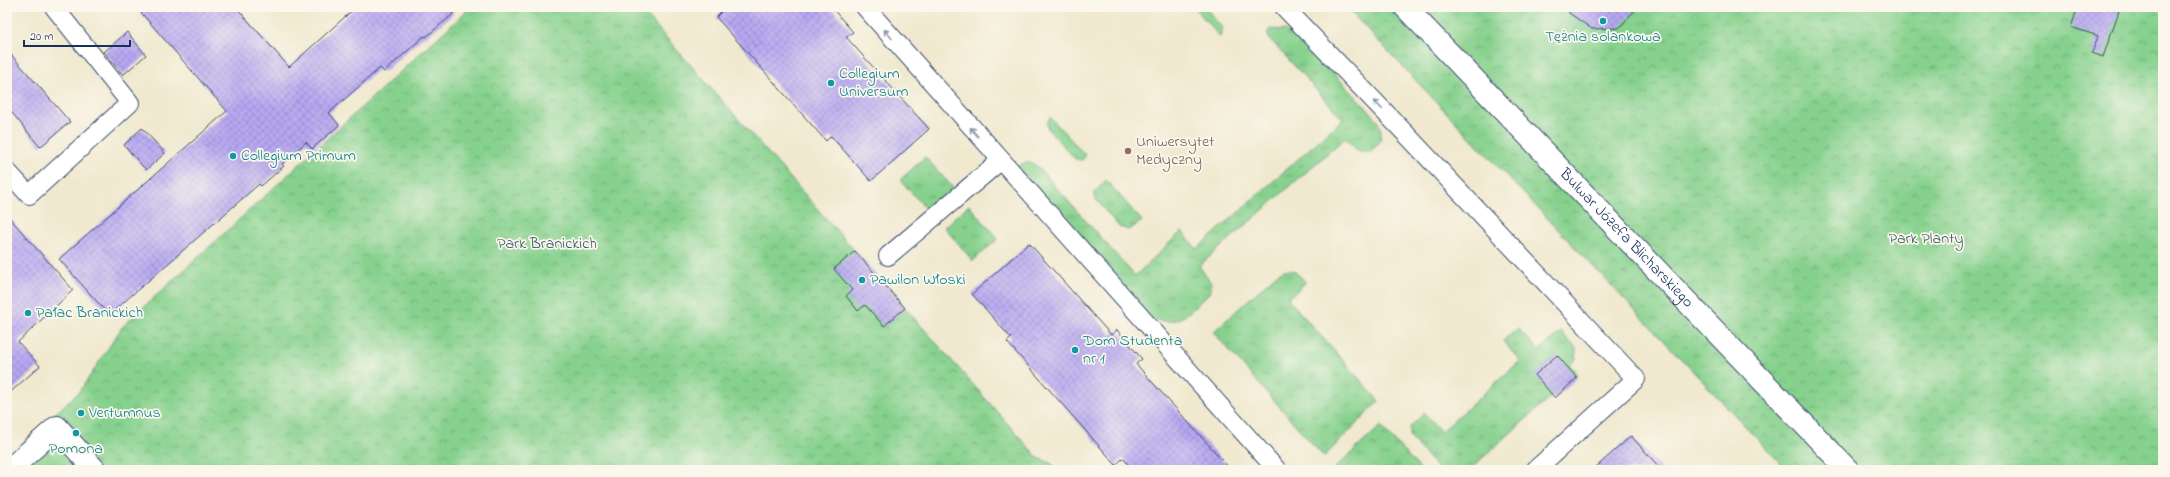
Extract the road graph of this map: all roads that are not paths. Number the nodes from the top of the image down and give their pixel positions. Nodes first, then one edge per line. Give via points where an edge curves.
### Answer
1 (54, 7) edge
2 (865, 7) edge
3 (1284, 7) edge
4 (1405, 7) edge
5 (1000, 161) junction
6 (7, 171) edge
7 (888, 256) dead end
8 (9, 470) edge
9 (95, 470) edge
10 (1277, 470) edge
11 (1535, 470) edge
12 (1848, 470) edge

1 - 6 lane via 130,103 29,195
5 -> 2 lane
11 -> 3 lane via 1636,379
4 - 12 street, Bulwar Józefa Blicharskiego
5 - 7 lane
5 - 10 lane
8 - 9 street via 57,427

